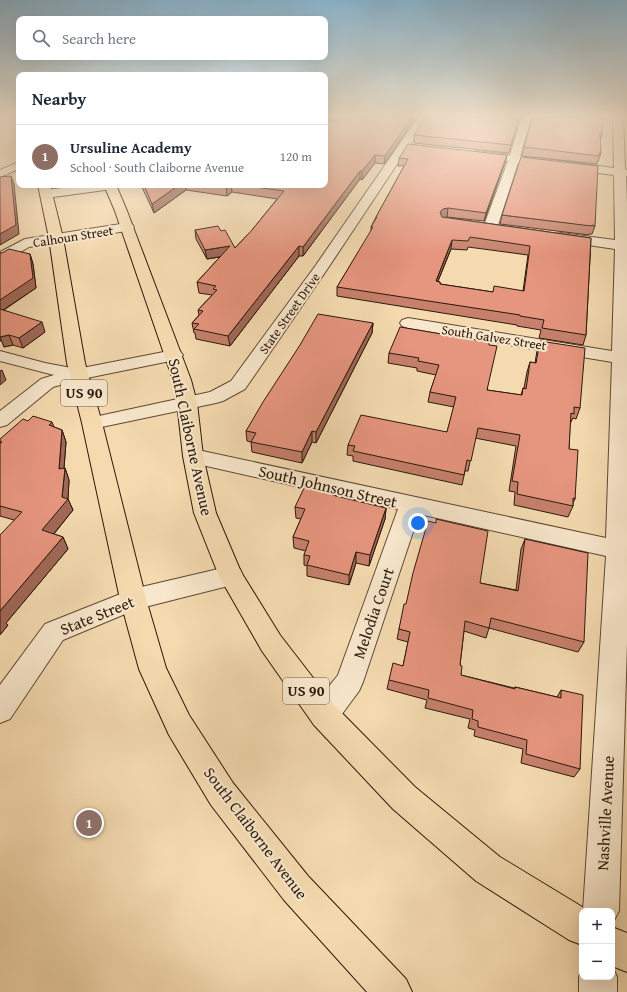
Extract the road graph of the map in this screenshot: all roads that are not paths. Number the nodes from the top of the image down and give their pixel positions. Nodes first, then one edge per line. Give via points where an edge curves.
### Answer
1 (393, 162) edge
2 (513, 162) edge
3 (542, 162) edge
4 (16, 166) edge
5 (623, 172) edge
6 (0, 174) edge
7 (62, 188) edge
8 (112, 188) edge
9 (45, 189) edge
10 (475, 226) edge
11 (127, 228) junction
12 (490, 228) junction
13 (505, 230) edge
14 (552, 236) edge
15 (56, 238) junction
16 (624, 245) edge
17 (0, 258) edge
18 (408, 323) dead end
19 (174, 355) junction
20 (0, 356) edge
21 (624, 359) edge
22 (79, 374) junction
23 (187, 403) junction
24 (0, 421) edge
25 (92, 423) junction
26 (193, 456) junction
27 (411, 504) junction
28 (623, 551) edge
29 (231, 576) junction
30 (132, 599) junction
31 (0, 709) edge
32 (324, 715) junction
33 (601, 908) edge
34 (579, 925) edge
35 (615, 947) edge
36 (627, 954) edge
37 (598, 980) edge
38 (394, 992) edge
39 (598, 992) edge

1 - 23 street, State Street Drive via 238,385 216,396
2 - 12 street
3 - 5 street
4 - 6 street
5 - 16 street, Nashville Avenue
7 - 9 street
8 - 11 main road, South Claiborne Avenue / US 90
9 - 15 main road, South Claiborne Avenue / US 90
10 - 12 street
11 - 15 street, Calhoun Street
11 - 19 main road, South Claiborne Avenue / US 90
12 - 13 street
14 - 16 street
15 - 17 street, Calhoun Street via 24,243
15 - 22 main road, South Claiborne Avenue / US 90
16 - 21 street, Nashville Avenue
18 - 21 street, South Galvez Street
19 - 22 street
19 - 23 main road, South Claiborne Avenue / US 90
20 - 22 street via 43,368
21 - 28 street, Nashville Avenue
22 - 24 street via 47,383
22 - 25 main road, South Claiborne Avenue / US 90
23 - 25 street, State Street Drive
23 - 26 main road, South Claiborne Avenue / US 90
25 - 30 main road, South Claiborne Avenue / US 90
26 - 27 street, South Johnson Street
26 - 29 main road, South Claiborne Avenue / US 90 via 205,513
27 - 28 street, South Johnson Street
27 - 32 street, Melodia Court via 349,682
28 - 33 street, Nashville Avenue
29 - 30 street, State Street
29 - 32 main road, South Claiborne Avenue / US 90 via 271,643
30 - 31 street, State Street via 54,632
30 - 38 main road, South Claiborne Avenue / US 90 via 153,669 179,725 222,794 296,888
32 - 34 main road, South Claiborne Avenue / US 90 via 404,798 488,870
35 - 36 main road
37 - 39 street

